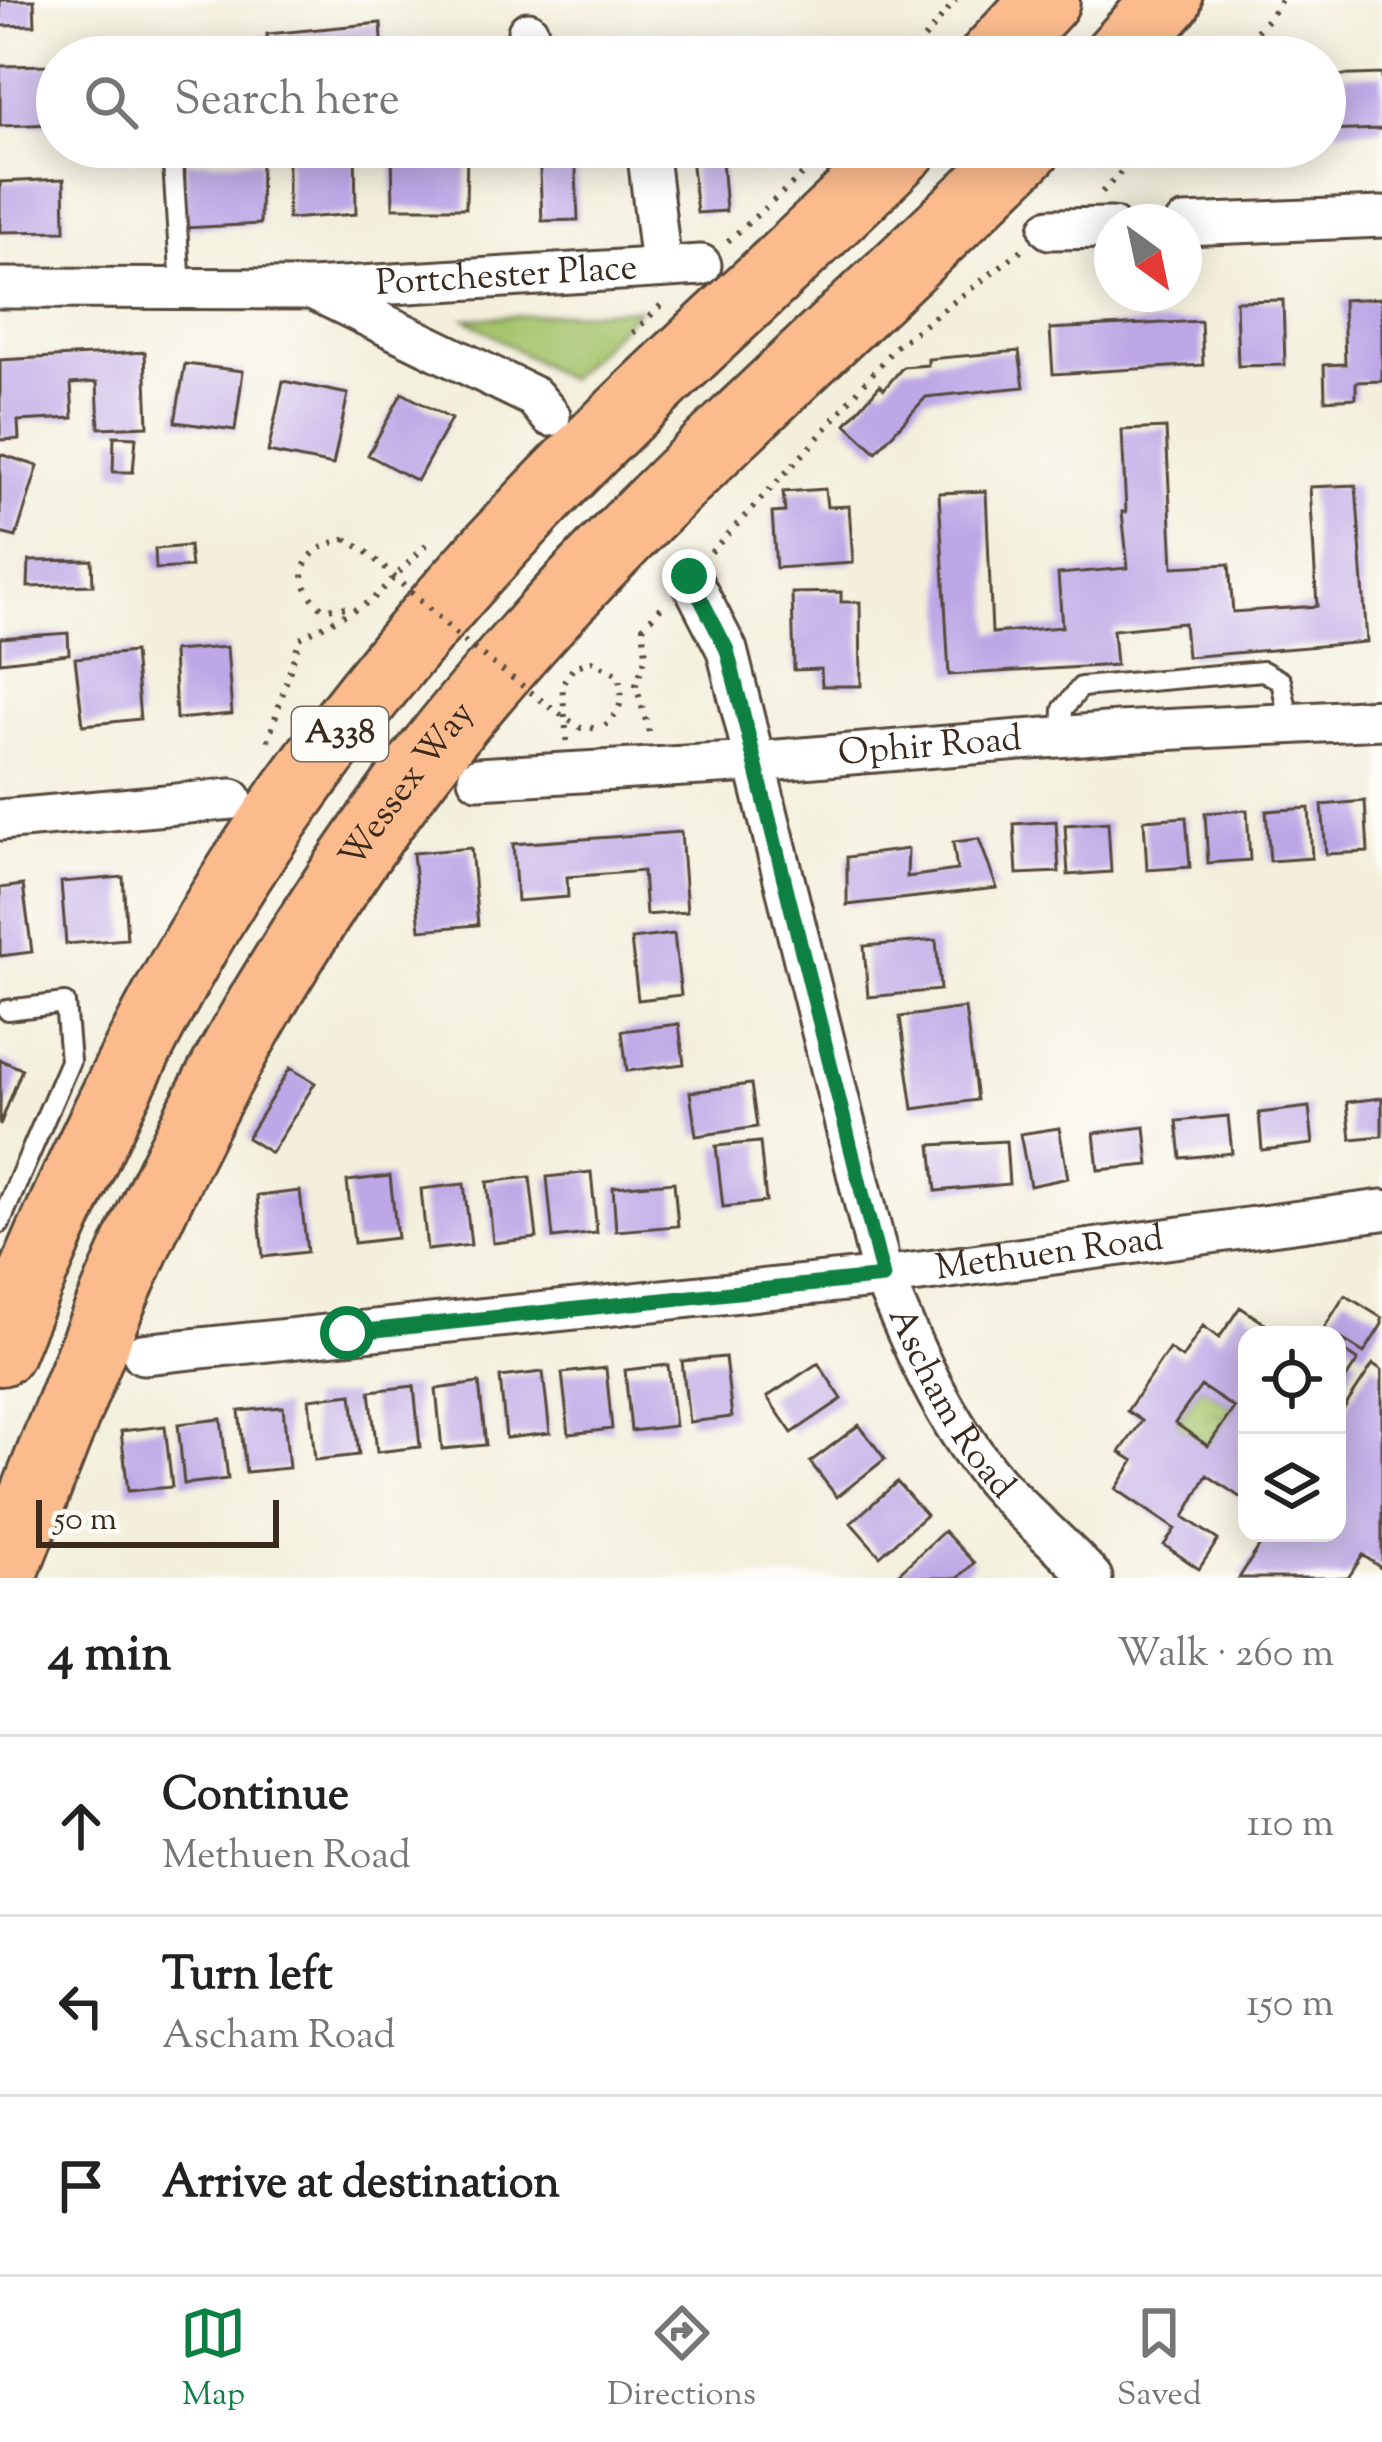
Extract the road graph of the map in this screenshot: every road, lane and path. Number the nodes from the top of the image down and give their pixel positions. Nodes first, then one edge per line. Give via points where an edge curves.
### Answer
1 (956, 0) edge
2 (1046, 0) edge
3 (1168, 0) edge
4 (1281, 0) edge
5 (926, 36) edge
6 (1013, 36) edge
7 (1135, 36) edge
8 (1252, 36) edge
9 (173, 168) edge
10 (649, 168) edge
11 (883, 168) edge
12 (1006, 168) edge
13 (1125, 168) edge
14 (1382, 217) edge
15 (1202, 224) edge
16 (1094, 228) edge
17 (1051, 229) junction
18 (701, 265) dead end
19 (661, 266) junction
20 (0, 288) edge
21 (181, 288) junction
22 (311, 289) junction
23 (550, 416) dead end
24 (689, 576) junction
25 (1382, 719) edge
26 (1290, 724) junction
27 (1062, 736) junction
28 (754, 762) junction
29 (646, 768) junction
30 (570, 773) junction
31 (478, 778) dead end
32 (232, 800) joint
33 (0, 820) edge
34 (8, 1010) dead end
35 (1382, 1210) edge
36 (0, 1222) edge
37 (883, 1277) junction
38 (0, 1352) edge
39 (142, 1354) dead end
40 (2, 1578) edge
41 (1092, 1578) edge

1 - 5 path
2 - 6 highway
3 - 7 highway
4 - 8 path
9 - 21 lane
10 - 19 street
11 - 38 highway, A338 via 534,505 314,769 238,876 99,1122
12 - 40 highway, Wessex Way / A338 via 553,611 352,860 280,970 156,1202
13 - 17 path
14 - 15 street
16 - 17 street
17 - 24 path via 895,347
18 - 19 street, Portchester Place
19 - 22 street, Portchester Place
20 - 21 street, Portchester Place
21 - 22 street, Portchester Place
22 - 23 street, Portchester Place via 534,397
24 - 28 street, Ascham Road via 727,650
24 - 29 path via 643,628 646,656 636,685 649,734
25 - 26 street, Ophir Road
26 - 27 street, Ophir Road
26 - 27 lane via 1281,681 1263,671 1081,686 1063,709
27 - 28 street, Ophir Road
28 - 29 street, Ophir Road
28 - 37 street, Ascham Road
29 - 30 street, Ophir Road
30 - 31 street, Ophir Road
30 - 32 path, bridge via 562,684 574,667 592,661 618,675 624,694 617,715 602,728 581,728 558,713 465,642 346,539 321,544 303,576 307,595 323,609 355,607 300,638 269,739
32 - 33 street
34 - 36 lane via 65,1003 70,1061
35 - 37 street, Methuen Road
37 - 39 street, Methuen Road
37 - 41 street, Ascham Road via 919,1364 991,1476

